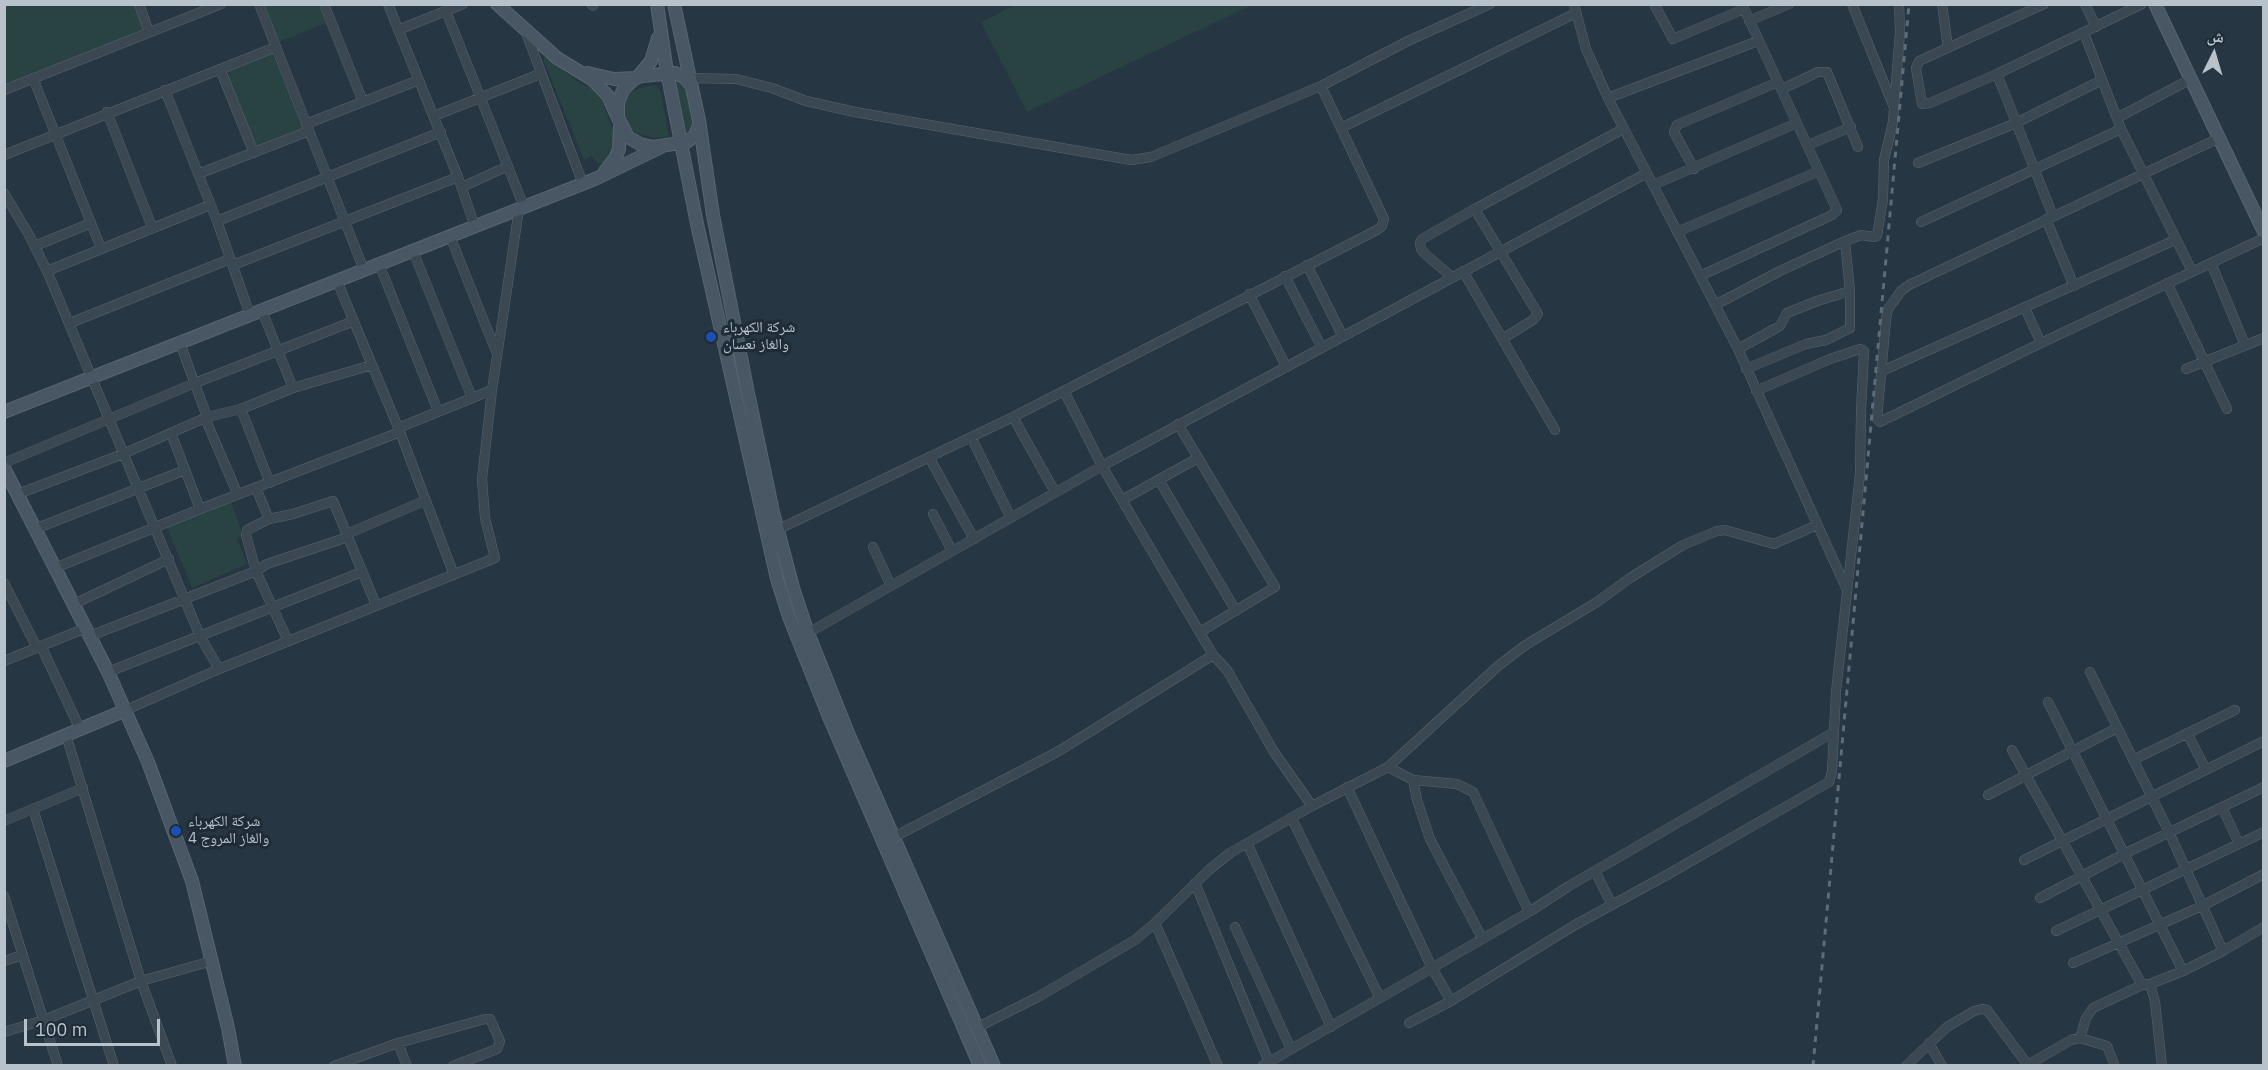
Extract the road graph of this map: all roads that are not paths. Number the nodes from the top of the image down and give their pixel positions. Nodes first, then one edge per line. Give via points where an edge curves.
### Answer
1 (139, 4) edge
2 (221, 4) edge
3 (259, 4) edge
4 (324, 4) edge
5 (388, 4) edge
6 (463, 4) edge
7 (497, 4) edge
8 (657, 4) edge
9 (674, 4) edge
10 (1490, 4) edge
11 (1654, 4) edge
12 (1788, 4) edge
13 (1852, 4) edge
14 (1899, 4) edge
15 (1942, 4) edge
16 (2044, 4) edge
17 (2085, 4) edge
18 (2142, 4) edge
19 (2155, 4) edge
20 (1743, 7) edge
21 (200, 8) edge
22 (1575, 9) edge
23 (446, 11) junction
24 (1749, 21) junction
25 (2096, 27) junction
26 (660, 28) junction
27 (398, 30) junction
28 (525, 30) junction
29 (149, 32) junction
30 (2084, 33) junction
31 (1758, 41) junction
32 (276, 47) junction
33 (1948, 48) junction
34 (220, 69) junction
35 (580, 72) junction
36 (667, 72) junction
37 (540, 74) junction
38 (1997, 74) junction
39 (33, 78) junction
40 (637, 78) junction
41 (2191, 79) junction
42 (418, 80) junction
43 (2102, 80) junction
44 (692, 83) junction
45 (1321, 86) junction
46 (1780, 86) junction
47 (4, 90) edge
48 (165, 90) junction
49 (480, 97) junction
50 (1608, 98) junction
51 (363, 102) junction
52 (1894, 108) junction
53 (107, 112) junction
54 (434, 116) junction
55 (2117, 118) junction
56 (699, 120) junction
57 (619, 121) junction
58 (1797, 123) junction
59 (2016, 123) junction
60 (1851, 127) junction
61 (308, 128) junction
62 (1341, 128) junction
63 (1623, 129) junction
64 (2121, 129) junction
65 (441, 132) junction
66 (55, 133) junction
67 (2219, 138) junction
68 (682, 144) junction
69 (1808, 146) junction
70 (661, 147) junction
71 (1858, 147) dead end
72 (254, 153) junction
73 (4, 155) edge
74 (1918, 163) dead end
75 (508, 166) junction
76 (2033, 168) junction
77 (1694, 169) junction
78 (1819, 171) junction
79 (1647, 173) junction
80 (198, 174) junction
81 (2144, 175) junction
82 (327, 177) junction
83 (458, 177) junction
84 (589, 182) junction
85 (1653, 185) junction
86 (462, 187) junction
87 (4, 193) edge
88 (210, 205) junction
89 (522, 208) junction
90 (1473, 210) junction
91 (2049, 218) junction
92 (217, 221) junction
93 (345, 221) junction
94 (1922, 222) dead end
95 (91, 223) junction
96 (152, 227) junction
97 (474, 227) junction
98 (1677, 232) junction
99 (2264, 232) edge
100 (450, 236) junction
101 (2264, 238) edge
102 (2175, 240) junction
103 (1845, 241) junction
104 (35, 246) junction
105 (101, 248) junction
106 (413, 251) junction
107 (1501, 251) junction
108 (232, 262) junction
109 (2211, 263) junction
110 (378, 264) junction
111 (1308, 265) junction
112 (364, 270) junction
113 (47, 271) junction
114 (1462, 271) junction
115 (2192, 271) junction
116 (1285, 276) junction
117 (1700, 276) junction
118 (1452, 277) junction
119 (337, 281) junction
120 (2167, 283) junction
121 (2074, 285) junction
122 (1850, 291) junction
123 (1249, 294) junction
124 (1715, 305) junction
125 (2025, 308) junction
126 (256, 313) junction
127 (354, 321) junction
128 (70, 323) junction
129 (1341, 335) junction
130 (2264, 338) edge
131 (1502, 339) junction
132 (2041, 342) junction
133 (180, 343) junction
134 (2245, 345) junction
135 (1321, 346) junction
136 (1738, 349) junction
137 (278, 350) junction
138 (497, 354) junction
139 (2205, 362) junction
140 (372, 365) junction
141 (1286, 366) junction
142 (1746, 369) junction
143 (2186, 369) dead end
144 (1882, 371) junction
145 (92, 378) junction
146 (195, 383) junction
147 (293, 388) junction
148 (492, 390) junction
149 (1064, 391) junction
150 (1756, 391) junction
151 (472, 398) junction
152 (241, 409) junction
153 (2227, 409) dead end
154 (438, 411) junction
155 (4, 412) edge
156 (1013, 417) junction
157 (206, 418) junction
158 (109, 420) junction
159 (1178, 424) junction
160 (399, 430) junction
161 (1555, 430) dead end
162 (171, 433) junction
163 (971, 437) junction
164 (123, 454) junction
165 (929, 457) junction
166 (1198, 458) junction
167 (4, 463) edge
168 (1102, 466) junction
169 (4, 468) edge
170 (185, 470) junction
171 (1159, 480) junction
172 (270, 483) junction
173 (136, 488) junction
174 (256, 488) junction
175 (1055, 492) junction
176 (18, 494) junction
177 (238, 495) junction
178 (1122, 500) junction
179 (424, 501) junction
180 (200, 509) junction
181 (933, 514) dead end
182 (1011, 518) junction
183 (269, 519) junction
184 (1817, 525) junction
185 (155, 528) junction
186 (35, 529) junction
187 (777, 530) junction
188 (347, 535) junction
189 (974, 539) junction
190 (873, 547) dead end
191 (952, 551) junction
192 (169, 559) junction
193 (55, 568) junction
194 (256, 571) junction
195 (362, 572) junction
196 (454, 575) junction
197 (4, 583) edge
198 (891, 586) junction
199 (1847, 590) junction
200 (185, 598) junction
201 (74, 604) junction
202 (376, 605) junction
203 (272, 608) junction
204 (1236, 610) junction
205 (88, 632) junction
206 (1200, 632) junction
207 (808, 633) junction
208 (200, 636) junction
209 (288, 641) junction
210 (39, 647) junction
211 (1213, 655) junction
212 (4, 661) edge
213 (219, 669) junction
214 (108, 672) junction
215 (2090, 672) dead end
216 (2048, 702) dead end
217 (126, 710) junction
218 (2235, 710) dead end
219 (2117, 728) junction
220 (80, 729) junction
221 (1834, 732) junction
222 (2187, 733) junction
223 (66, 735) junction
224 (2264, 741) edge
225 (2012, 750) dead end
226 (2072, 750) junction
227 (4, 760) edge
228 (2133, 760) junction
229 (1388, 767) junction
230 (2206, 770) junction
231 (2026, 776) junction
232 (1413, 780) junction
233 (2264, 787) edge
234 (83, 788) junction
235 (1347, 788) junction
236 (1988, 795) dead end
237 (2151, 796) junction
238 (1312, 806) junction
239 (2222, 807) junction
240 (33, 808) junction
241 (1292, 819) junction
242 (2106, 819) junction
243 (4, 821) edge
244 (2169, 832) junction
245 (2264, 832) edge
246 (894, 837) junction
247 (2062, 840) junction
248 (1247, 843) junction
249 (2238, 844) junction
250 (2124, 854) junction
251 (2025, 860) dead end
252 (2186, 868) junction
253 (1595, 871) junction
254 (2264, 874) edge
255 (2081, 876) junction
256 (1195, 883) junction
257 (2141, 889) junction
258 (4, 896) edge
259 (2040, 898) dead end
260 (1612, 905) junction
261 (2202, 906) junction
262 (2099, 909) junction
263 (1529, 912) junction
264 (1155, 923) junction
265 (2159, 925) junction
266 (1236, 927) dead end
267 (2264, 927) edge
268 (2056, 931) dead end
269 (1482, 938) junction
270 (2118, 943) junction
271 (2223, 951) junction
272 (23, 955) junction
273 (4, 961) edge
274 (212, 961) junction
275 (2073, 963) dead end
276 (1432, 968) junction
277 (2183, 971) junction
278 (141, 981) junction
279 (2146, 984) junction
280 (1380, 998) junction
281 (92, 999) junction
282 (1452, 1001) junction
283 (44, 1020) junction
284 (1409, 1023) dead end
285 (1332, 1026) junction
286 (978, 1027) junction
287 (228, 1028) junction
288 (4, 1032) edge
289 (2080, 1038) junction
290 (398, 1043) junction
291 (1929, 1043) junction
292 (1291, 1049) junction
293 (1266, 1064) edge
294 (58, 1065) edge
295 (114, 1065) edge
296 (172, 1065) edge
297 (235, 1065) edge
298 (241, 1065) edge
299 (334, 1065) edge
300 (406, 1065) edge
301 (453, 1065) edge
302 (980, 1065) edge
303 (994, 1065) edge
304 (1218, 1065) edge
305 (1906, 1065) edge
306 (1942, 1065) edge
307 (2026, 1065) edge
308 (2115, 1065) edge
309 (2162, 1065) edge

1 - 29 street
2 - 21 street
3 - 32 street
4 - 51 street
5 - 27 street
6 - 23 street
7 - 28 main road
8 - 26 main road
9 - 44 main road
10 - 45 street
11 - 20 street via 1673,39
12 - 24 street
13 - 52 street
14 - 52 street
15 - 33 street
16 - 33 street
17 - 25 street
18 - 25 street
19 - 41 main road
20 - 24 street
21 - 29 street
22 - 50 street via 1586,49
22 - 62 street
23 - 27 street
23 - 49 street
24 - 31 street
25 - 30 street
26 - 36 main road
26 - 40 main road via 655,54
27 - 42 street
28 - 35 main road
28 - 37 street
29 - 39 street
30 - 38 street
30 - 43 street
31 - 46 street
31 - 50 street
32 - 34 street
32 - 61 street
33 - 38 street via 1917,64 1922,104
34 - 48 street
34 - 72 street
35 - 40 main road via 614,79
35 - 57 main road via 608,96
36 - 40 main road
36 - 44 main road via 684,76
36 - 68 main road
37 - 49 street
37 - 84 street
38 - 59 street
39 - 47 street
39 - 66 street
40 - 57 main road via 620,96
41 - 55 street
41 - 67 main road
42 - 51 street
42 - 54 street
43 - 55 street
43 - 59 street
44 - 45 street via 736,79 855,112 1131,160 1161,152
44 - 56 main road
45 - 62 street
46 - 58 street
46 - 60 street via 1824,71
46 - 77 street via 1677,125 1674,132
48 - 53 street
48 - 80 street
49 - 54 street
49 - 75 street
50 - 63 street
51 - 61 street
52 - 103 street via 1884,160 1877,236 1861,235
53 - 66 street
53 - 96 street
54 - 65 street
55 - 64 street
56 - 68 main road via 695,135
56 - 187 main road via 713,215
57 - 70 main road via 628,136 640,144
57 - 84 main road via 616,157 610,167
58 - 69 street
58 - 77 street
59 - 74 street
59 - 76 street
60 - 69 street
60 - 71 street
61 - 72 street
61 - 82 street
62 - 111 street via 1384,219 1377,230
63 - 79 street
63 - 90 street
64 - 76 street
64 - 81 street
65 - 82 street
65 - 83 street
66 - 73 street
66 - 95 street
67 - 81 street
67 - 99 main road
68 - 70 main road
68 - 302 main road via 759,505 789,617
69 - 78 street
70 - 84 main road
72 - 80 street
75 - 86 street
75 - 89 street
76 - 91 street
76 - 94 street
77 - 85 street
78 - 98 street
78 - 117 street via 1837,208 1834,214
79 - 85 street
79 - 107 street
80 - 88 street
81 - 91 street
81 - 102 street
82 - 92 street
82 - 93 street
83 - 86 street
83 - 93 street
84 - 89 main road
85 - 98 street
86 - 97 street
87 - 104 street
88 - 92 street
88 - 96 street
89 - 97 main road
89 - 138 street
90 - 107 street
90 - 118 street via 1420,243 1425,254
91 - 121 street
91 - 144 street via 1900,291 1888,309
92 - 108 street
93 - 108 street
93 - 112 street
95 - 104 street
95 - 105 street
96 - 105 street
97 - 100 main road
98 - 117 street
100 - 106 main road
100 - 138 street
101 - 109 street
102 - 115 street
102 - 121 street
103 - 122 street
103 - 124 street
104 - 113 street
105 - 113 street
106 - 110 main road
106 - 151 street
107 - 114 street
107 - 131 street via 1538,314
108 - 126 street
108 - 128 street
109 - 115 street
109 - 134 street
110 - 112 main road
110 - 154 street
111 - 116 street
111 - 129 street
112 - 119 main road
113 - 128 street
114 - 118 street
114 - 131 street
115 - 120 street
116 - 123 street
116 - 135 street
117 - 124 street
118 - 129 street
119 - 126 main road
119 - 127 street
120 - 132 street
120 - 139 street
121 - 125 street
122 - 136 street via 1787,313 1780,326
122 - 142 street via 1851,324 1846,332
123 - 141 street
123 - 149 street
124 - 136 street
125 - 132 street
125 - 144 street
126 - 133 main road
126 - 137 street
127 - 137 street
127 - 140 street
128 - 145 street
129 - 135 street
130 - 134 street
131 - 161 street
132 - 144 street via 1880,422 1877,419
133 - 145 main road
133 - 146 street
134 - 139 street
135 - 141 street
136 - 142 street
137 - 146 street
137 - 147 street
138 - 148 street
139 - 143 street
139 - 153 street
140 - 147 street
140 - 160 street
141 - 159 street
142 - 150 street
145 - 155 main road
145 - 158 street
146 - 157 street
146 - 158 street
147 - 152 street
148 - 151 street
148 - 196 street via 482,479 485,518 495,558
149 - 156 street
149 - 168 street
150 - 184 street
150 - 199 street via 1830,358 1864,351 1860,474
151 - 154 street
152 - 157 street
152 - 172 street
154 - 160 street
156 - 163 street
156 - 175 street
157 - 162 street
157 - 177 street
158 - 164 street
158 - 167 street
159 - 166 street
159 - 168 street
160 - 172 street
160 - 179 street
162 - 164 street
162 - 170 street
163 - 165 street
163 - 182 street
164 - 173 street
164 - 176 street
165 - 187 street
165 - 189 street
166 - 171 street
166 - 204 street via 1275,587
168 - 175 street
168 - 178 street
169 - 176 main road
170 - 173 street
170 - 180 street
171 - 178 street
171 - 204 street
172 - 174 street
173 - 185 street
173 - 186 street
174 - 177 street
174 - 183 street
175 - 182 street
176 - 186 main road
177 - 180 street
178 - 206 street
179 - 188 street
179 - 196 street
180 - 185 street
181 - 191 street
182 - 189 street
183 - 188 street via 333,501
183 - 194 street via 247,530
184 - 199 street
184 - 229 street via 1774,544 1725,530 1683,545 1524,646
185 - 192 street
185 - 193 street
186 - 193 main road
187 - 207 main road
188 - 194 street
188 - 195 street
189 - 191 street
190 - 198 street
191 - 198 street
192 - 200 street
192 - 201 street
193 - 201 main road
194 - 200 street
194 - 203 street
195 - 202 street
195 - 203 street
196 - 202 street
197 - 210 street
198 - 207 street
199 - 221 street
200 - 205 street
200 - 208 street
201 - 205 main road
202 - 209 street
203 - 208 street
203 - 209 street
204 - 206 street
205 - 210 street
205 - 214 main road
206 - 211 street
207 - 246 main road
208 - 213 street
208 - 214 street
209 - 213 street
210 - 212 street
210 - 220 street
211 - 238 street via 1227,670 1274,752
211 - 246 street via 1059,751
213 - 217 street
214 - 217 main road
215 - 219 street
216 - 226 street
217 - 220 main road
217 - 274 main road via 192,881
218 - 222 street
219 - 226 street
219 - 228 street
220 - 223 main road
221 - 253 street
221 - 260 street via 1832,772 1827,783
222 - 228 street
222 - 230 street
223 - 227 main road
223 - 234 street
224 - 230 street
225 - 231 street
226 - 231 street
226 - 242 street
228 - 237 street
229 - 232 street
229 - 235 street
230 - 237 street
231 - 236 street
231 - 247 street
232 - 263 street via 1457,784 1473,792
232 - 269 street via 1430,839
233 - 239 street
234 - 240 street
234 - 278 street
235 - 238 street
235 - 276 street
237 - 242 street
237 - 244 street
238 - 241 street
239 - 244 street
239 - 249 street
240 - 243 street
240 - 281 street
241 - 248 street
241 - 280 street
242 - 247 street
242 - 250 street
244 - 250 street
244 - 252 street
245 - 249 street
246 - 286 main road
247 - 251 street
247 - 255 street
248 - 256 street
248 - 285 street
249 - 252 street
250 - 255 street
250 - 257 street
252 - 257 street
252 - 261 street
253 - 260 street
253 - 263 street
254 - 261 street
255 - 259 street
255 - 262 street
256 - 264 street
256 - 293 street
257 - 262 street
257 - 265 street
258 - 272 street
260 - 282 street
261 - 265 street
261 - 271 street
262 - 268 street
262 - 270 street
263 - 269 street
264 - 286 street via 1135,940 1038,997
264 - 304 street
265 - 270 street
265 - 277 street
266 - 292 street
267 - 271 street
269 - 276 street
270 - 275 street
270 - 279 street
271 - 277 street
272 - 273 street
272 - 283 street
274 - 278 street
274 - 287 main road
276 - 280 street
276 - 282 street
277 - 279 street
278 - 281 street
278 - 296 street
279 - 289 street via 2092,1008
279 - 309 street via 2155,1002
280 - 285 street
281 - 283 street
281 - 295 street
282 - 284 street
283 - 288 street
283 - 294 street
285 - 292 street
286 - 303 main road
287 - 297 main road
287 - 298 main road
289 - 307 street
289 - 308 street via 2107,1046
290 - 299 street
290 - 300 street
290 - 301 street via 490,1019 500,1041 497,1049
291 - 305 street
291 - 306 street
291 - 307 street via 1965,1016 1987,1010
292 - 293 street

